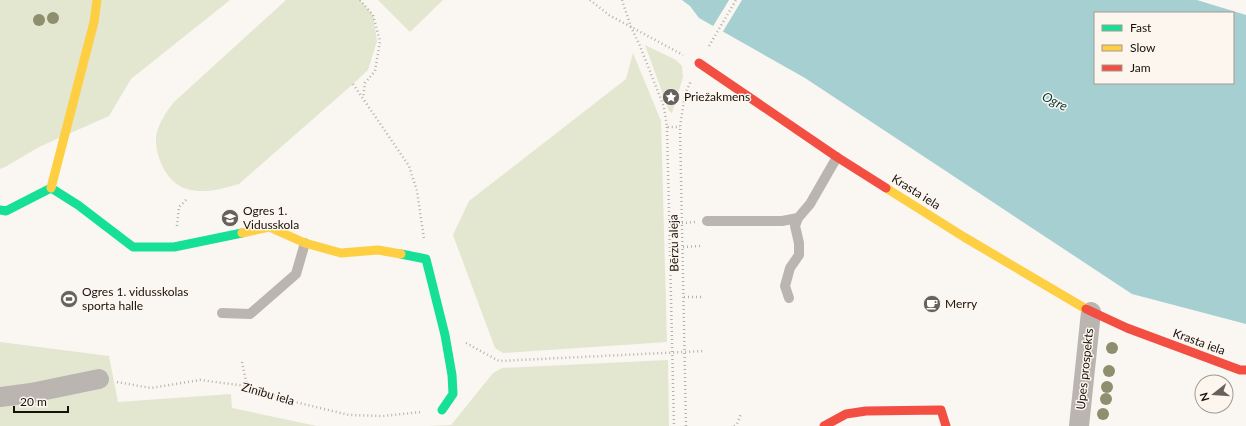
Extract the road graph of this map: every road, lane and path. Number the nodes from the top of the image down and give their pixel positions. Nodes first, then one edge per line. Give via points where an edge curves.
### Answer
1 (97, 0) edge
2 (360, 0) edge
3 (590, 0) edge
4 (622, 0) edge
5 (736, 0) edge
6 (631, 27) junction
7 (706, 51) dead end
8 (699, 63) junction
9 (354, 84) dead end
10 (363, 98) junction
11 (667, 127) junction
12 (680, 127) junction
13 (837, 157) junction
14 (50, 188) junction
15 (188, 198) dead end
16 (0, 210) edge
17 (798, 218) junction
18 (707, 221) joint
19 (683, 223) junction
20 (670, 224) junction
21 (305, 243) junction
22 (701, 246) dead end
23 (174, 247) junction
24 (683, 247) junction
25 (426, 259) junction
26 (684, 297) junction
27 (702, 297) dead end
28 (789, 298) dead end
29 (1091, 312) junction
30 (222, 313) dead end
31 (466, 343) dead end
32 (686, 351) junction
33 (704, 351) dead end
34 (673, 352) junction
35 (242, 362) dead end
36 (1246, 370) edge
37 (99, 379) joint
38 (247, 386) junction
39 (0, 397) edge
40 (442, 410) joint
41 (741, 414) dead end
42 (674, 426) edge
43 (686, 426) edge
44 (734, 426) edge
45 (824, 426) edge
46 (946, 426) edge
47 (1078, 426) edge

1 - 14 street via 94,22
2 - 10 path via 373,15 380,41 375,71 365,83
3 - 6 path via 609,15
4 - 6 path, Bērzu aleja
5 - 7 path
6 - 8 path
6 - 11 path, Bērzu aleja via 664,107
8 - 12 path, Bērzu aleja via 685,94
8 - 13 street, Krasta iela
9 - 10 path
10 - 25 path via 408,166 417,191
11 - 12 path
11 - 20 path, Bērzu aleja
12 - 19 path, Bērzu aleja
13 - 17 lane via 810,204
13 - 29 street, Krasta iela via 964,237
14 - 16 street via 6,211
14 - 23 street via 78,205 133,247
15 - 23 path via 179,207
17 - 18 lane via 782,221
17 - 28 lane via 796,226 800,243 799,255 790,268 785,286
18 - 19 path
19 - 20 path
19 - 24 path, Bērzu aleja
20 - 34 path, Bērzu aleja
21 - 23 street via 269,227
21 - 25 street via 341,253 378,250
21 - 30 lane via 296,274 250,314
22 - 24 path
24 - 26 path, Bērzu aleja
25 - 40 street via 452,375 453,394
26 - 27 path
26 - 32 path, Bērzu aleja
29 - 36 street, Krasta iela via 1127,328
29 - 47 street, Upes prospekts
31 - 34 path via 499,361
32 - 33 path
32 - 34 path
32 - 43 path, Bērzu aleja
34 - 42 path, Bērzu aleja
35 - 38 path
37 - 38 path, Zinību iela via 151,388 200,380
37 - 39 street
38 - 40 path, Zinību iela via 291,401 349,415 383,416
41 - 44 path
45 - 46 street via 846,414 866,411 941,410

